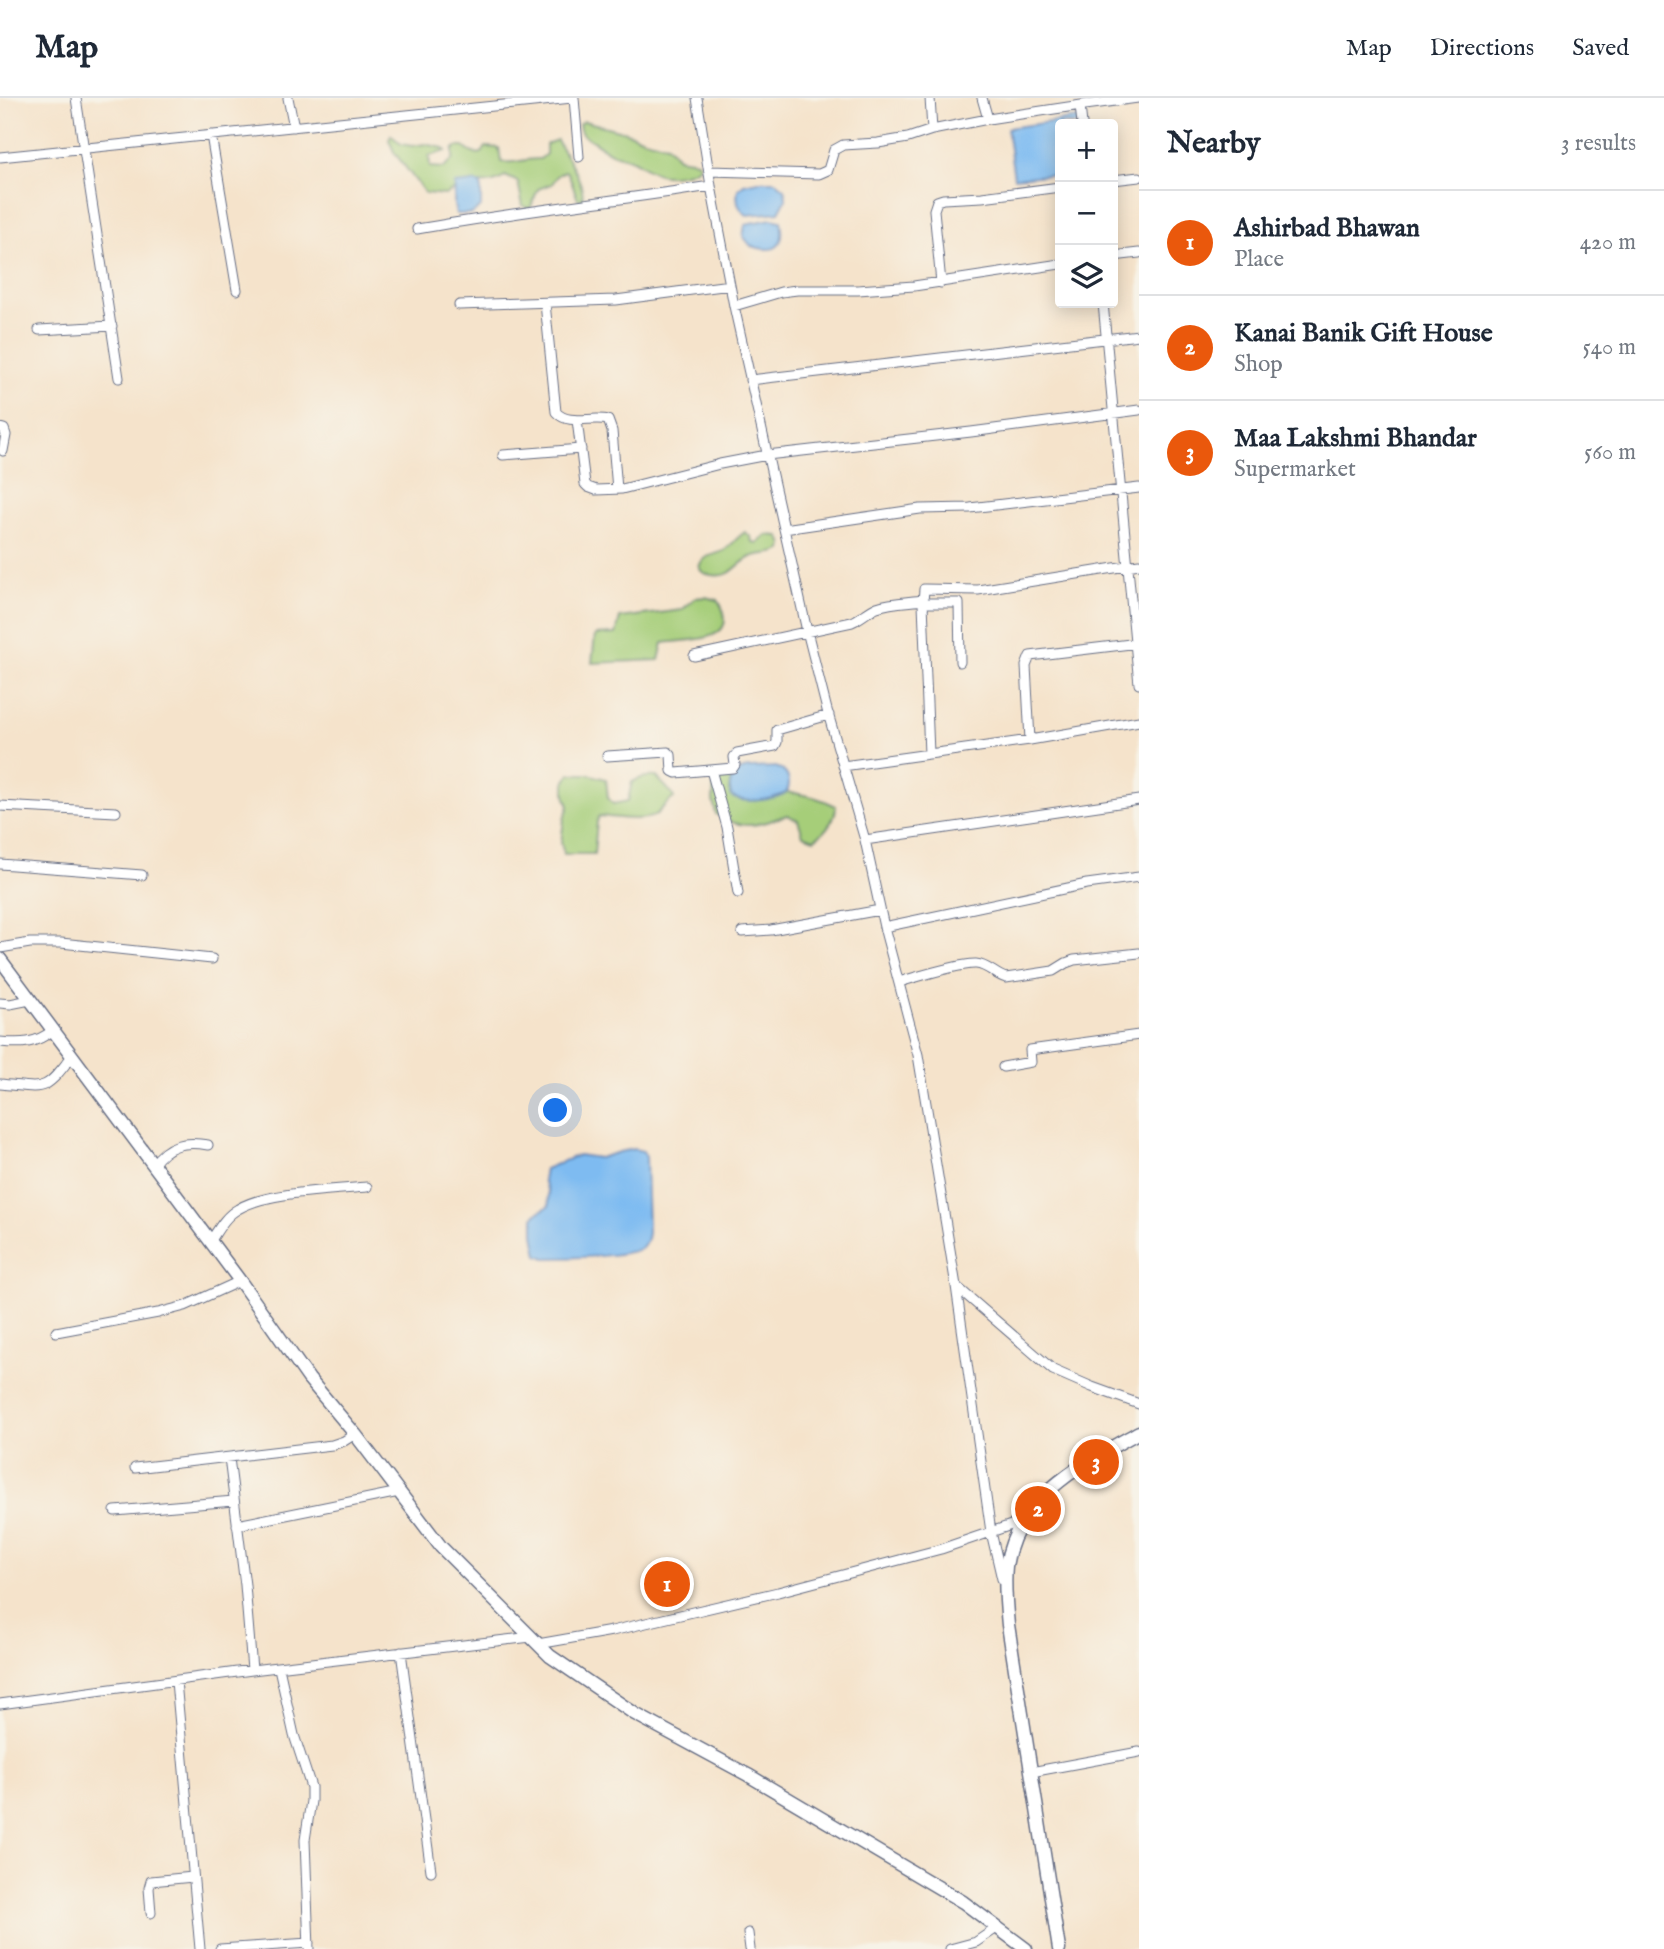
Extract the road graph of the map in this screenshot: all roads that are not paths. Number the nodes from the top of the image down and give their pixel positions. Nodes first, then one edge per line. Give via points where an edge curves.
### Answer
1 (76, 98) edge
2 (288, 98) edge
3 (573, 98) edge
4 (697, 98) edge
5 (930, 98) edge
6 (982, 98) edge
7 (1138, 98) edge
8 (1085, 103) edge
9 (988, 118) junction
10 (294, 127) junction
11 (932, 130) junction
12 (211, 135) junction
13 (83, 148) junction
14 (0, 157) edge
15 (579, 157) dead end
16 (709, 171) junction
17 (1139, 177) edge
18 (1118, 179) edge
19 (711, 186) junction
20 (1055, 188) edge
21 (417, 229) dead end
22 (1139, 253) edge
23 (1118, 255) edge
24 (1055, 265) edge
25 (941, 283) junction
26 (730, 285) junction
27 (237, 290) dead end
28 (545, 303) junction
29 (459, 305) dead end
30 (734, 306) junction
31 (1104, 308) edge
32 (111, 326) junction
33 (39, 330) dead end
34 (1139, 335) edge
35 (1107, 339) junction
36 (119, 378) dead end
37 (750, 380) junction
38 (1139, 410) edge
39 (1114, 412) junction
40 (578, 420) junction
41 (0, 428) edge
42 (581, 449) junction
43 (3, 451) dead end
44 (503, 455) dead end
45 (767, 455) junction
46 (1139, 488) edge
47 (617, 489) junction
48 (1121, 490) junction
49 (784, 529) junction
50 (1139, 564) edge
51 (1128, 566) junction
52 (923, 602) junction
53 (807, 631) junction
54 (1137, 643) edge
55 (694, 656) dead end
56 (960, 662) dead end
57 (1139, 684) edge
58 (829, 715) junction
59 (1139, 721) edge
60 (1030, 740) junction
61 (929, 754) junction
62 (607, 756) dead end
63 (844, 766) junction
64 (710, 770) junction
65 (1139, 800) edge
66 (0, 806) edge
67 (116, 812) dead end
68 (865, 840) junction
69 (0, 864) edge
70 (142, 875) dead end
71 (1139, 877) edge
72 (738, 893) dead end
73 (880, 910) junction
74 (884, 927) junction
75 (742, 932) dead end
76 (0, 948) edge
77 (1139, 953) edge
78 (0, 959) edge
79 (212, 959) dead end
80 (899, 982) junction
81 (30, 1000) junction
82 (0, 1003) edge
83 (53, 1030) junction
84 (1139, 1035) edge
85 (0, 1042) edge
86 (72, 1056) junction
87 (1003, 1066) dead end
88 (0, 1084) edge
89 (208, 1146) dead end
90 (153, 1166) junction
91 (364, 1187) dead end
92 (210, 1242) junction
93 (240, 1281) junction
94 (956, 1286) junction
95 (56, 1332) dead end
96 (1139, 1404) edge
97 (1139, 1432) edge
98 (355, 1434) junction
99 (229, 1458) junction
100 (135, 1468) dead end
101 (399, 1492) junction
102 (234, 1501) junction
103 (115, 1511) dead end
104 (1023, 1521) junction
105 (237, 1525) junction
106 (991, 1532) junction
107 (1005, 1589) junction
108 (534, 1641) junction
109 (401, 1652) junction
110 (279, 1668) junction
111 (251, 1670) junction
112 (176, 1681) junction
113 (0, 1704) edge
114 (1139, 1752) edge
115 (1031, 1772) junction
116 (431, 1871) dead end
117 (194, 1877) junction
118 (151, 1913) dead end
119 (998, 1927) junction
120 (748, 1933) dead end
121 (309, 1946) edge
122 (200, 1949) edge
123 (220, 1949) edge
124 (750, 1949) edge
125 (950, 1949) edge
126 (1026, 1949) edge
127 (1059, 1949) edge

1 - 13 street
2 - 10 street
3 - 10 street
3 - 15 street
4 - 16 street
5 - 11 street
6 - 9 street
7 - 8 street
8 - 9 street
9 - 11 street
10 - 12 street
11 - 16 street via 888,142 838,146 828,170 819,174
12 - 13 street
12 - 27 street
13 - 14 street
13 - 32 street
16 - 19 street
17 - 18 street
19 - 21 street
19 - 26 street
20 - 25 street via 937,201
22 - 23 street
24 - 25 street
25 - 30 street via 797,290
26 - 28 street via 616,300
26 - 30 street
28 - 29 street
28 - 40 street via 556,412
30 - 37 street
31 - 35 street
32 - 33 street
32 - 36 street
34 - 35 street
35 - 37 street
35 - 39 street
37 - 45 street
38 - 39 street
39 - 45 street
39 - 48 street
40 - 42 street
40 - 47 street via 604,418 611,425
41 - 43 street via 5,430
42 - 44 street
42 - 47 street via 588,487
45 - 47 street
45 - 49 street
46 - 48 street
48 - 49 street via 919,509
48 - 51 street
49 - 53 street
50 - 51 street
51 - 52 street via 978,590 926,588
51 - 54 street
52 - 53 street via 883,605 853,621
52 - 56 street via 959,603
52 - 61 street
53 - 55 street
53 - 58 street
54 - 57 street
54 - 60 street via 1030,656 1026,666
58 - 63 street
58 - 64 street via 780,729 775,746 739,752 735,767
59 - 60 street
60 - 61 street
61 - 63 street
62 - 64 street via 668,752 674,772
63 - 68 street
64 - 72 street via 727,827
65 - 68 street
66 - 67 street
68 - 73 street
69 - 70 street
71 - 74 street
73 - 74 street
73 - 75 street
74 - 80 street
76 - 79 street via 61,943
77 - 80 street via 1074,960 1053,971 1006,978 986,966 971,964
78 - 81 street
80 - 94 street via 918,1055
81 - 82 street
81 - 83 street
83 - 85 street via 27,1044
83 - 86 street
84 - 87 street via 1030,1050 1031,1062
86 - 88 street via 44,1087
86 - 90 street
89 - 90 street via 174,1146
90 - 92 street
91 - 92 street via 248,1203 223,1222
92 - 93 street
93 - 95 street via 172,1310
93 - 98 street via 309,1379
94 - 96 street via 1053,1370
94 - 106 street
97 - 104 street via 1053,1485
98 - 99 street via 331,1444
98 - 101 street
99 - 100 street
99 - 102 street
101 - 105 street
101 - 108 street via 441,1547
102 - 103 street
102 - 105 street
104 - 106 street
104 - 107 street via 1012,1545
105 - 111 street
106 - 107 street
106 - 108 street via 778,1592 612,1631
107 - 115 street
108 - 109 street
108 - 119 street via 635,1714 820,1817
109 - 110 street
109 - 116 street
110 - 111 street
110 - 121 street via 311,1787 305,1853
111 - 112 street
112 - 113 street
112 - 117 street
114 - 115 street
115 - 127 street
117 - 118 street via 151,1881
117 - 122 street
119 - 125 street via 976,1942
119 - 126 street
120 - 124 street
121 - 123 street

